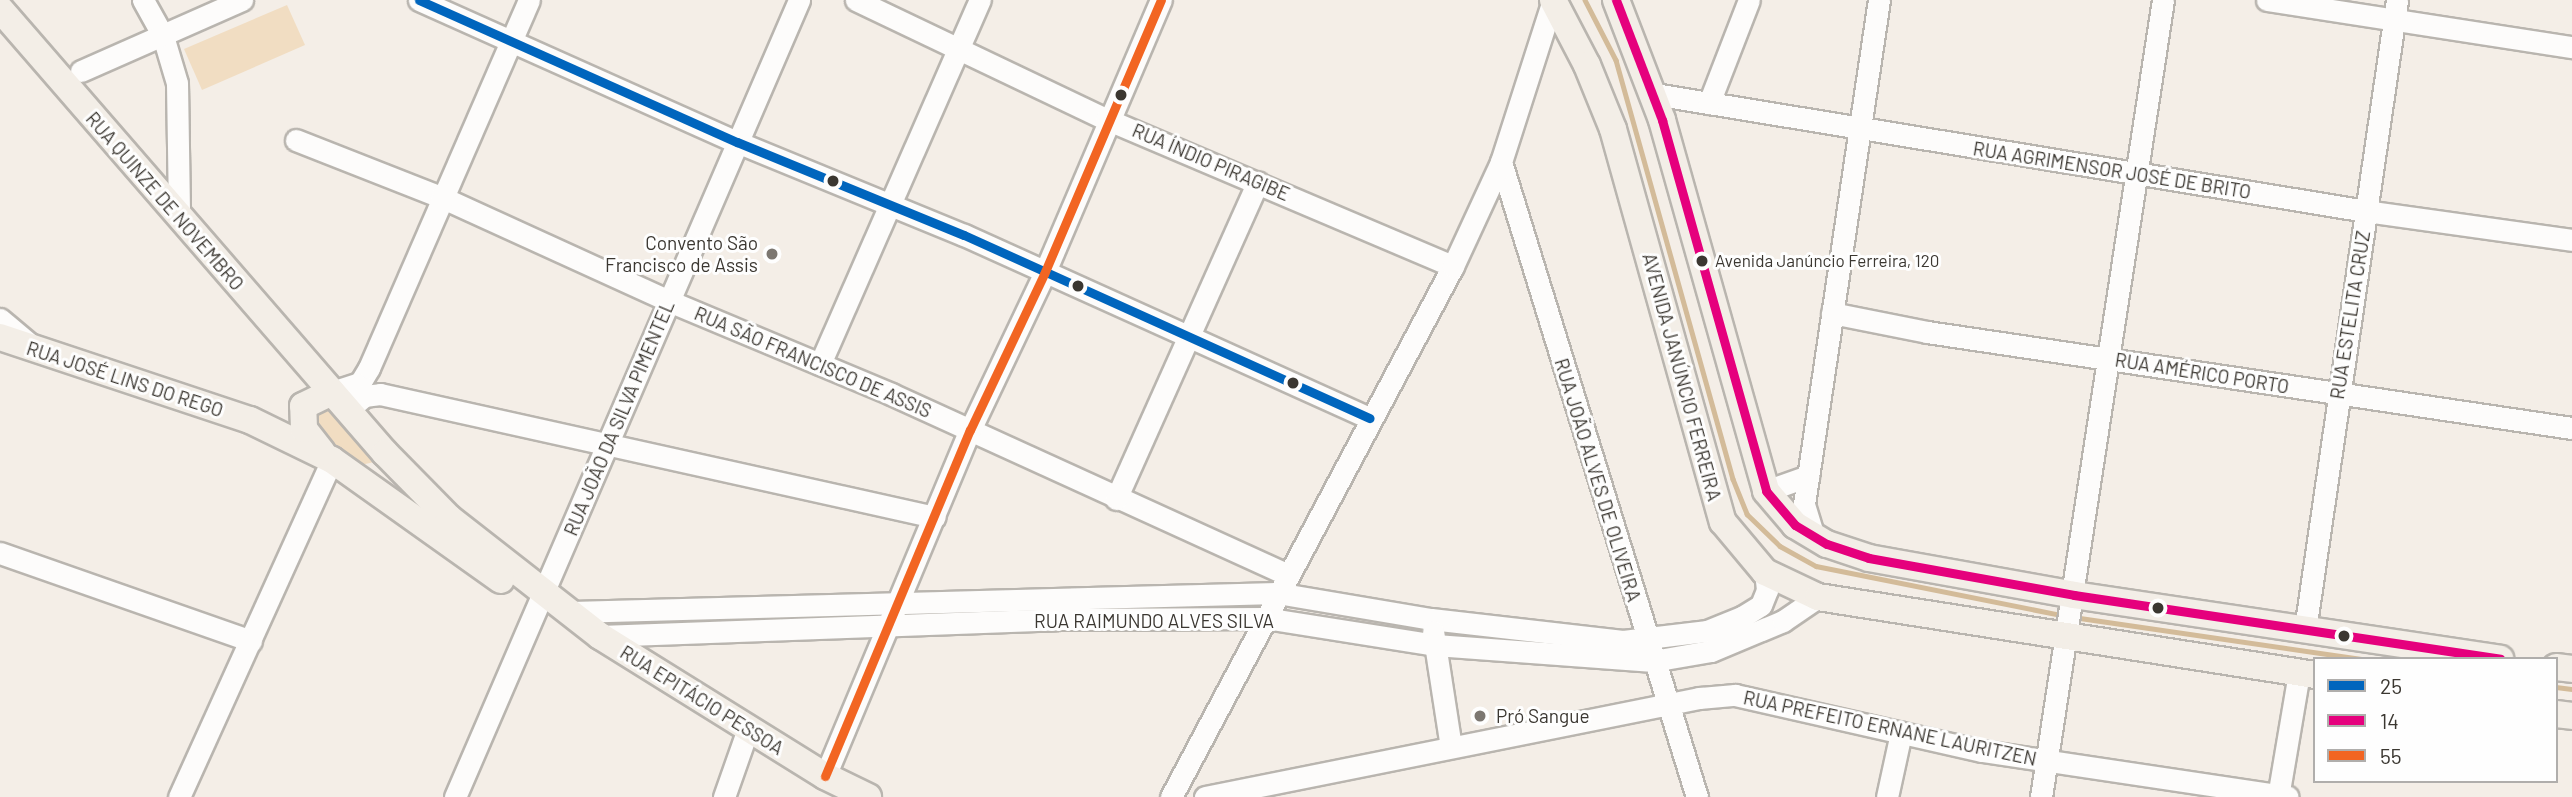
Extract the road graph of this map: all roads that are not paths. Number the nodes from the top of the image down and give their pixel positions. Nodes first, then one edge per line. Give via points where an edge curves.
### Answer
1 (144, 0) edge
2 (242, 0) edge
3 (419, 0) edge
4 (529, 0) edge
5 (799, 0) edge
6 (856, 0) edge
7 (980, 0) edge
8 (1161, 0) edge
9 (1553, 0) edge
10 (1616, 0) edge
11 (1749, 0) edge
12 (1879, 0) edge
13 (2163, 0) edge
14 (2267, 0) edge
15 (2396, 8) edge
16 (0, 9) edge
17 (163, 36) junction
18 (510, 41) junction
19 (2572, 47) edge
20 (962, 49) junction
21 (81, 71) dead end
22 (1654, 94) junction
23 (1709, 103) junction
24 (1107, 119) junction
25 (1858, 127) junction
26 (296, 140) dead end
27 (737, 142) junction
28 (1501, 162) junction
29 (2138, 173) junction
30 (1258, 182) junction
31 (441, 197) junction
32 (890, 204) junction
33 (2366, 211) junction
34 (179, 218) junction
35 (2572, 240) edge
36 (1453, 266) junction
37 (1044, 274) junction
38 (670, 301) junction
39 (1832, 313) junction
40 (0, 319) edge
41 (0, 337) edge
42 (1189, 339) junction
43 (38, 351) junction
44 (2107, 358) junction
45 (820, 364) junction
46 (2337, 395) junction
47 (340, 401) junction
48 (303, 406) junction
49 (1370, 418) junction
50 (250, 420) junction
51 (2572, 428) edge
52 (970, 429) junction
53 (606, 442) junction
54 (385, 453) junction
55 (336, 463) junction
56 (1808, 476) junction
57 (1766, 491) junction
58 (1116, 499) junction
59 (935, 517) junction
60 (1814, 537) junction
61 (0, 553) edge
62 (1765, 572) junction
63 (1282, 584) junction
64 (1155, 595) junction
65 (2074, 595) junction
66 (1818, 597) junction
67 (542, 599) junction
68 (1058, 609) junction
69 (571, 612) junction
70 (896, 616) junction
71 (1265, 618) junction
72 (1156, 619) junction
73 (1431, 619) junction
74 (2305, 630) junction
75 (669, 631) junction
76 (600, 636) junction
77 (2069, 639) junction
78 (1647, 640) junction
79 (251, 641) junction
80 (1435, 645) junction
81 (2487, 657) edge
82 (1653, 661) junction
83 (658, 670) junction
84 (2307, 674) edge
85 (1666, 705) junction
86 (748, 729) junction
87 (1901, 733) junction
88 (1451, 747) junction
89 (2047, 761) junction
90 (825, 776) junction
91 (179, 797) edge
92 (455, 797) edge
93 (724, 797) edge
94 (868, 797) edge
95 (1171, 797) edge
96 (1205, 797) edge
97 (1697, 797) edge
98 (1887, 797) edge
99 (2041, 797) edge
100 (2282, 797) edge

1 - 17 street
2 - 17 street
3 - 18 street
4 - 18 street
5 - 27 street, RUA JOÃO DA SILVA PIMENTEL
6 - 20 street, RUA ÍNDIO PIRAGIBE
7 - 20 street
8 - 24 street
9 - 28 street
9 - 62 main road, AVENIDA JANÚNCIO FERREIRA via 1587,65 1612,129 1723,522
10 - 22 main road
11 - 23 street
12 - 25 street
13 - 29 street
14 - 15 street
15 - 19 street
15 - 33 street, RUA ESTELITA CRUZ
16 - 34 main road, RUA QUINZE DE NOVEMBRO
17 - 21 street
17 - 34 street via 177,83
18 - 27 street
18 - 31 street
20 - 24 street, RUA ÍNDIO PIRAGIBE
20 - 32 street
22 - 23 street, RUA AGRIMENSOR JOSÉ DE BRITO
22 - 57 main road
23 - 25 street, RUA AGRIMENSOR JOSÉ DE BRITO
24 - 30 street, RUA ÍNDIO PIRAGIBE
24 - 37 street
25 - 29 street, RUA AGRIMENSOR JOSÉ DE BRITO
25 - 39 street
26 - 31 street, RUA SÃO FRANCISCO DE ASSIS
27 - 32 street
27 - 38 street, RUA JOÃO DA SILVA PIMENTEL
28 - 36 street
28 - 78 street, RUA JOÃO ALVES DE OLIVEIRA
29 - 33 street, RUA AGRIMENSOR JOSÉ DE BRITO
29 - 44 street
30 - 36 street, RUA ÍNDIO PIRAGIBE
30 - 42 street
31 - 38 street, RUA SÃO FRANCISCO DE ASSIS
31 - 47 street via 369,368
32 - 37 street
32 - 45 street
33 - 35 street, RUA AGRIMENSOR JOSÉ DE BRITO
33 - 46 street, RUA ESTELITA CRUZ
34 - 47 main road, RUA QUINZE DE NOVEMBRO
36 - 49 street
37 - 42 street
37 - 52 street
38 - 45 street, RUA SÃO FRANCISCO DE ASSIS
38 - 53 street, RUA JOÃO DA SILVA PIMENTEL
39 - 44 street, RUA AMÉRICO PORTO
39 - 56 street
40 - 43 street
41 - 43 main road, RUA JOSÉ LINS DO REGO
42 - 49 street
42 - 58 street
43 - 50 main road, RUA JOSÉ LINS DO REGO
44 - 46 street, RUA AMÉRICO PORTO
44 - 65 street
45 - 52 street, RUA SÃO FRANCISCO DE ASSIS
46 - 51 street, RUA AMÉRICO PORTO
46 - 74 street, RUA ESTELITA CRUZ
47 - 48 main road
47 - 53 street via 380,394
47 - 54 main road, RUA QUINZE DE NOVEMBRO
48 - 50 main road via 270,419
48 - 55 main road via 304,429
49 - 63 street
50 - 55 main road, RUA JOSÉ LINS DO REGO
52 - 58 street, RUA SÃO FRANCISCO DE ASSIS
52 - 59 street
53 - 59 street via 750,479
53 - 67 street, RUA JOÃO DA SILVA PIMENTEL
54 - 55 main road via 370,471
54 - 67 main road, RUA QUINZE DE NOVEMBRO via 449,518
55 - 67 main road
55 - 79 street
56 - 57 street
56 - 60 street via 1804,504
57 - 60 main road via 1795,525
58 - 63 street, RUA SÃO FRANCISCO DE ASSIS
59 - 70 street
60 - 65 main road via 1869,558
61 - 79 street
62 - 66 main road, AVENIDA JANÚNCIO FERREIRA
62 - 78 street, RUA RAIMUNDO ALVES SILVA via 1767,590 1761,605 1742,617 1707,631
63 - 64 street, RUA RAIMUNDO ALVES SILVA
63 - 71 street
63 - 73 street, RUA RAIMUNDO ALVES SILVA
64 - 68 street, RUA RAIMUNDO ALVES SILVA
64 - 72 street
65 - 74 main road
65 - 77 street
66 - 77 main road, AVENIDA JANÚNCIO FERREIRA
66 - 82 street, RUA RAIMUNDO ALVES SILVA via 1783,621 1712,651
67 - 69 main road, RUA EPITÁCIO PESSOA
67 - 76 main road
67 - 92 street, RUA JOÃO DA SILVA PIMENTEL
68 - 70 street, RUA RAIMUNDO ALVES SILVA
68 - 72 street, RUA RAIMUNDO ALVES SILVA
69 - 70 street, RUA RAIMUNDO ALVES SILVA
69 - 76 main road, RUA EPITÁCIO PESSOA
70 - 75 street, RUA RAIMUNDO ALVES SILVA
70 - 90 street
71 - 72 street, RUA RAIMUNDO ALVES SILVA
71 - 80 street, RUA RAIMUNDO ALVES SILVA
71 - 95 street
73 - 78 street, RUA RAIMUNDO ALVES SILVA via 1580,638
73 - 80 street
74 - 81 main road
75 - 76 street, RUA RAIMUNDO ALVES SILVA
75 - 83 street via 657,644
76 - 83 main road, RUA EPITÁCIO PESSOA
77 - 84 main road, AVENIDA JANÚNCIO FERREIRA
77 - 89 street
78 - 82 street, RUA JOÃO ALVES DE OLIVEIRA
79 - 91 street
80 - 82 street, RUA RAIMUNDO ALVES SILVA
80 - 88 street
82 - 85 street, RUA JOÃO ALVES DE OLIVEIRA
83 - 86 main road, RUA EPITÁCIO PESSOA
84 - 100 street
85 - 87 street, RUA PREFEITO ERNANE LAURITZEN via 1735,695
85 - 88 street, RUA PREFEITO ERNANE LAURITZEN
85 - 97 street, RUA JOÃO ALVES DE OLIVEIRA
86 - 90 main road, RUA EPITÁCIO PESSOA
86 - 93 street
87 - 89 street, RUA PREFEITO ERNANE LAURITZEN
87 - 98 street
88 - 96 street, RUA PREFEITO ERNANE LAURITZEN
89 - 99 street
89 - 100 street, RUA PREFEITO ERNANE LAURITZEN
90 - 94 main road, RUA EPITÁCIO PESSOA

